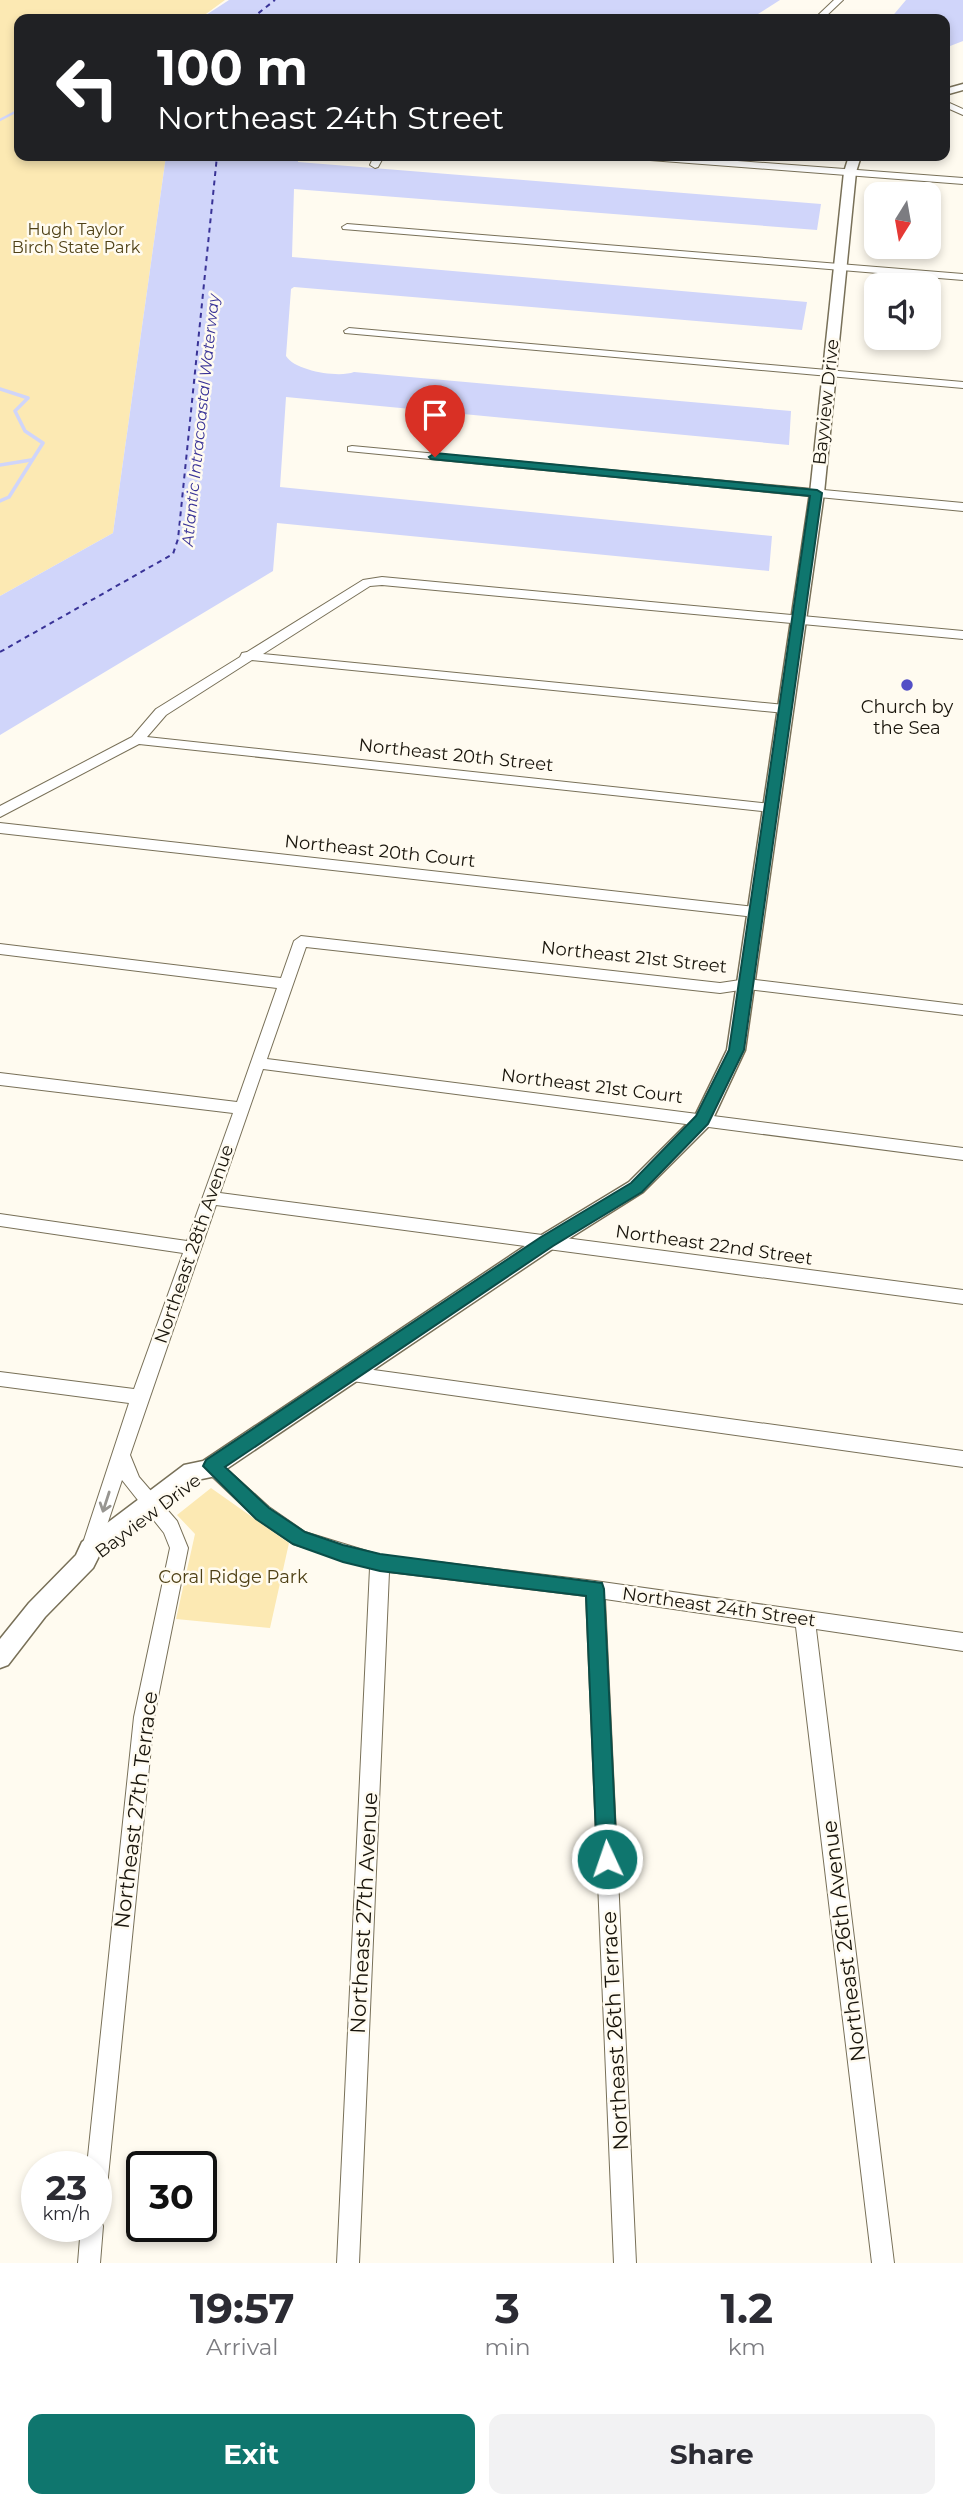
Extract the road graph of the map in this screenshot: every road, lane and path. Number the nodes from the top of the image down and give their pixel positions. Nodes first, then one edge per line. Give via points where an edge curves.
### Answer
1 (839, 0) edge
2 (824, 14) edge
3 (704, 161) edge
4 (853, 161) edge
5 (850, 172) junction
6 (963, 181) edge
7 (347, 227) dead end
8 (840, 266) junction
9 (963, 277) edge
10 (349, 331) dead end
11 (829, 374) junction
12 (963, 385) edge
13 (352, 449) dead end
14 (817, 493) junction
15 (963, 508) edge
16 (797, 621) junction
17 (963, 635) edge
18 (246, 656) junction
19 (785, 709) junction
20 (137, 740) junction
21 (771, 808) junction
22 (0, 812) edge
23 (0, 828) edge
24 (755, 912) junction
25 (301, 941) joint
26 (0, 949) edge
27 (286, 984) junction
28 (747, 984) junction
29 (963, 1010) edge
30 (258, 1063) junction
31 (0, 1079) edge
32 (242, 1108) junction
33 (703, 1120) junction
34 (963, 1154) edge
35 (211, 1198) junction
36 (0, 1220) edge
37 (547, 1242) junction
38 (193, 1248) junction
39 (963, 1297) edge
40 (352, 1374) junction
41 (0, 1379) edge
42 (140, 1398) junction
43 (121, 1455) junction
44 (963, 1459) edge
45 (210, 1467) junction
46 (153, 1508) junction
47 (88, 1555) junction
48 (380, 1563) junction
49 (595, 1589) junction
50 (805, 1619) junction
51 (963, 1642) edge
52 (0, 1657) edge
53 (100, 2151) edge
54 (91, 2242) edge
55 (89, 2263) edge
56 (348, 2263) edge
57 (625, 2263) edge
58 (883, 2263) edge

1 - 2 street
3 - 5 street
4 - 5 street, Bayview Drive
5 - 6 street
5 - 8 street, Bayview Drive
7 - 8 street
8 - 9 street
8 - 11 street, Bayview Drive
10 - 11 street
11 - 12 street
11 - 14 street, Bayview Drive
13 - 14 street
14 - 15 street
14 - 16 street, Bayview Drive
16 - 17 street
16 - 18 street via 382,581 367,583
16 - 19 street, Bayview Drive
18 - 19 street
18 - 20 street via 161,712
19 - 21 street, Bayview Drive
20 - 21 street, Northeast 20th Street
20 - 22 street
21 - 24 street, Bayview Drive
23 - 24 street, Northeast 20th Court
24 - 28 street, Bayview Drive
25 - 27 street, Northeast 28th Avenue
25 - 28 street, Northeast 21st Street via 720,988
26 - 27 street
27 - 30 street, Northeast 28th Avenue
28 - 29 street, Northeast 21st Street
28 - 33 street, Bayview Drive via 736,1050
30 - 32 street, Northeast 28th Avenue
30 - 33 street, Northeast 21st Court
31 - 32 street
32 - 35 street, Northeast 28th Avenue
33 - 34 street, Northeast 21st Court
33 - 37 street, Bayview Drive via 636,1187
35 - 37 street, Northeast 22nd Street
35 - 38 street, Northeast 28th Avenue
36 - 38 street
37 - 39 street, Northeast 22nd Street
37 - 40 street, Bayview Drive
38 - 42 street, Northeast 28th Avenue
40 - 44 street
40 - 45 street, Bayview Drive
41 - 42 street
42 - 43 street, Northeast 28th Avenue
43 - 46 street, Northeast 27th Terrace via 128,1479
43 -> 47 street, Northeast 28th Avenue
45 - 46 street, Bayview Drive via 200,1482
45 - 48 street, Northeast 24th Street via 262,1513 299,1538
46 - 47 street, Bayview Drive
46 - 53 street, Northeast 27th Terrace via 176,1533 179,1548 144,1717
47 - 52 street, Bayview Drive
48 - 49 street, Northeast 24th Street
48 - 56 street, Northeast 27th Avenue
49 - 50 street, Northeast 24th Street
49 - 57 street, Northeast 26th Terrace
50 - 51 street, Northeast 24th Street
50 - 58 street, Northeast 26th Avenue
54 - 55 street

